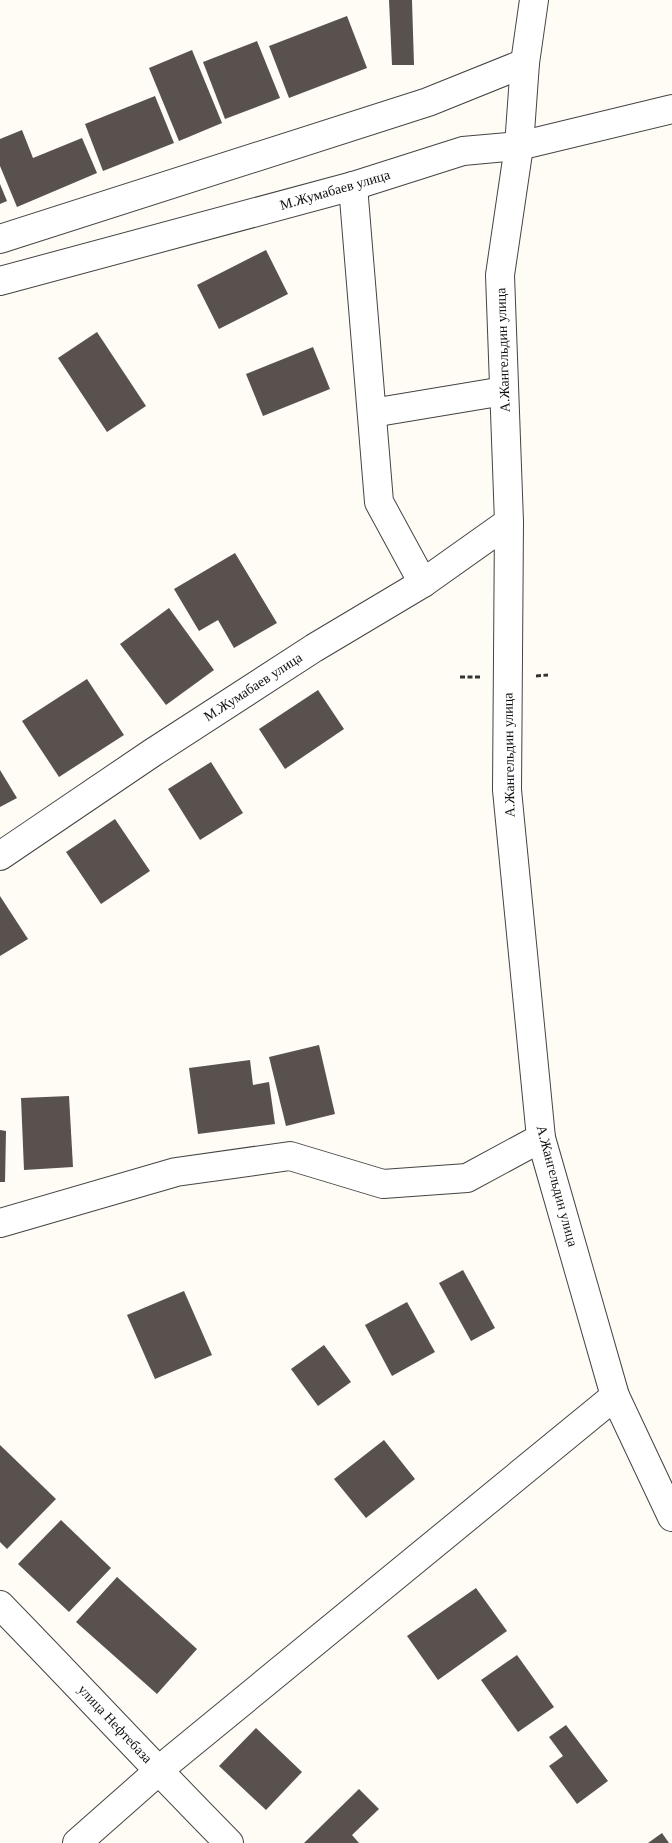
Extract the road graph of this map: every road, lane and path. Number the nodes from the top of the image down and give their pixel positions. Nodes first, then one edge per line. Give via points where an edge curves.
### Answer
1 (534, 0) edge
2 (525, 62) junction
3 (672, 109) edge
4 (519, 146) junction
5 (353, 186) junction
6 (0, 239) edge
7 (0, 281) edge
8 (504, 392) junction
9 (372, 413) junction
10 (509, 522) junction
11 (423, 583) junction
12 (0, 856) edge
13 (541, 1138) junction
14 (0, 1223) edge
15 (616, 1396) junction
16 (672, 1517) edge
17 (0, 1606) edge
18 (158, 1771) junction
19 (77, 1843) edge
20 (229, 1843) edge

1 - 2 street, А.Жангельдин улица
2 - 4 street, А.Жангельдин улица
2 - 6 street via 428,102
3 - 4 street, М.Жумабаев улица
4 - 5 street, М.Жумабаев улица via 463,151
4 - 8 street, А.Жангельдин улица via 500,275
5 - 7 street, М.Жумабаев улица
5 - 9 street
8 - 9 street
8 - 10 street, А.Жангельдин улица
9 - 11 street via 379,502
10 - 11 street, М.Жумабаев улица
10 - 13 street, А.Жангельдин улица via 507,790
11 - 12 street, М.Жумабаев улица via 314,648
13 - 14 street via 467,1178 383,1184 290,1156 176,1172
13 - 15 street, А.Жангельдин улица
15 - 16 street, А.Жангельдин улица
15 - 18 street
17 - 18 street, улица Нефтебаза
18 - 19 street
18 - 20 street, улица Нефтебаза

